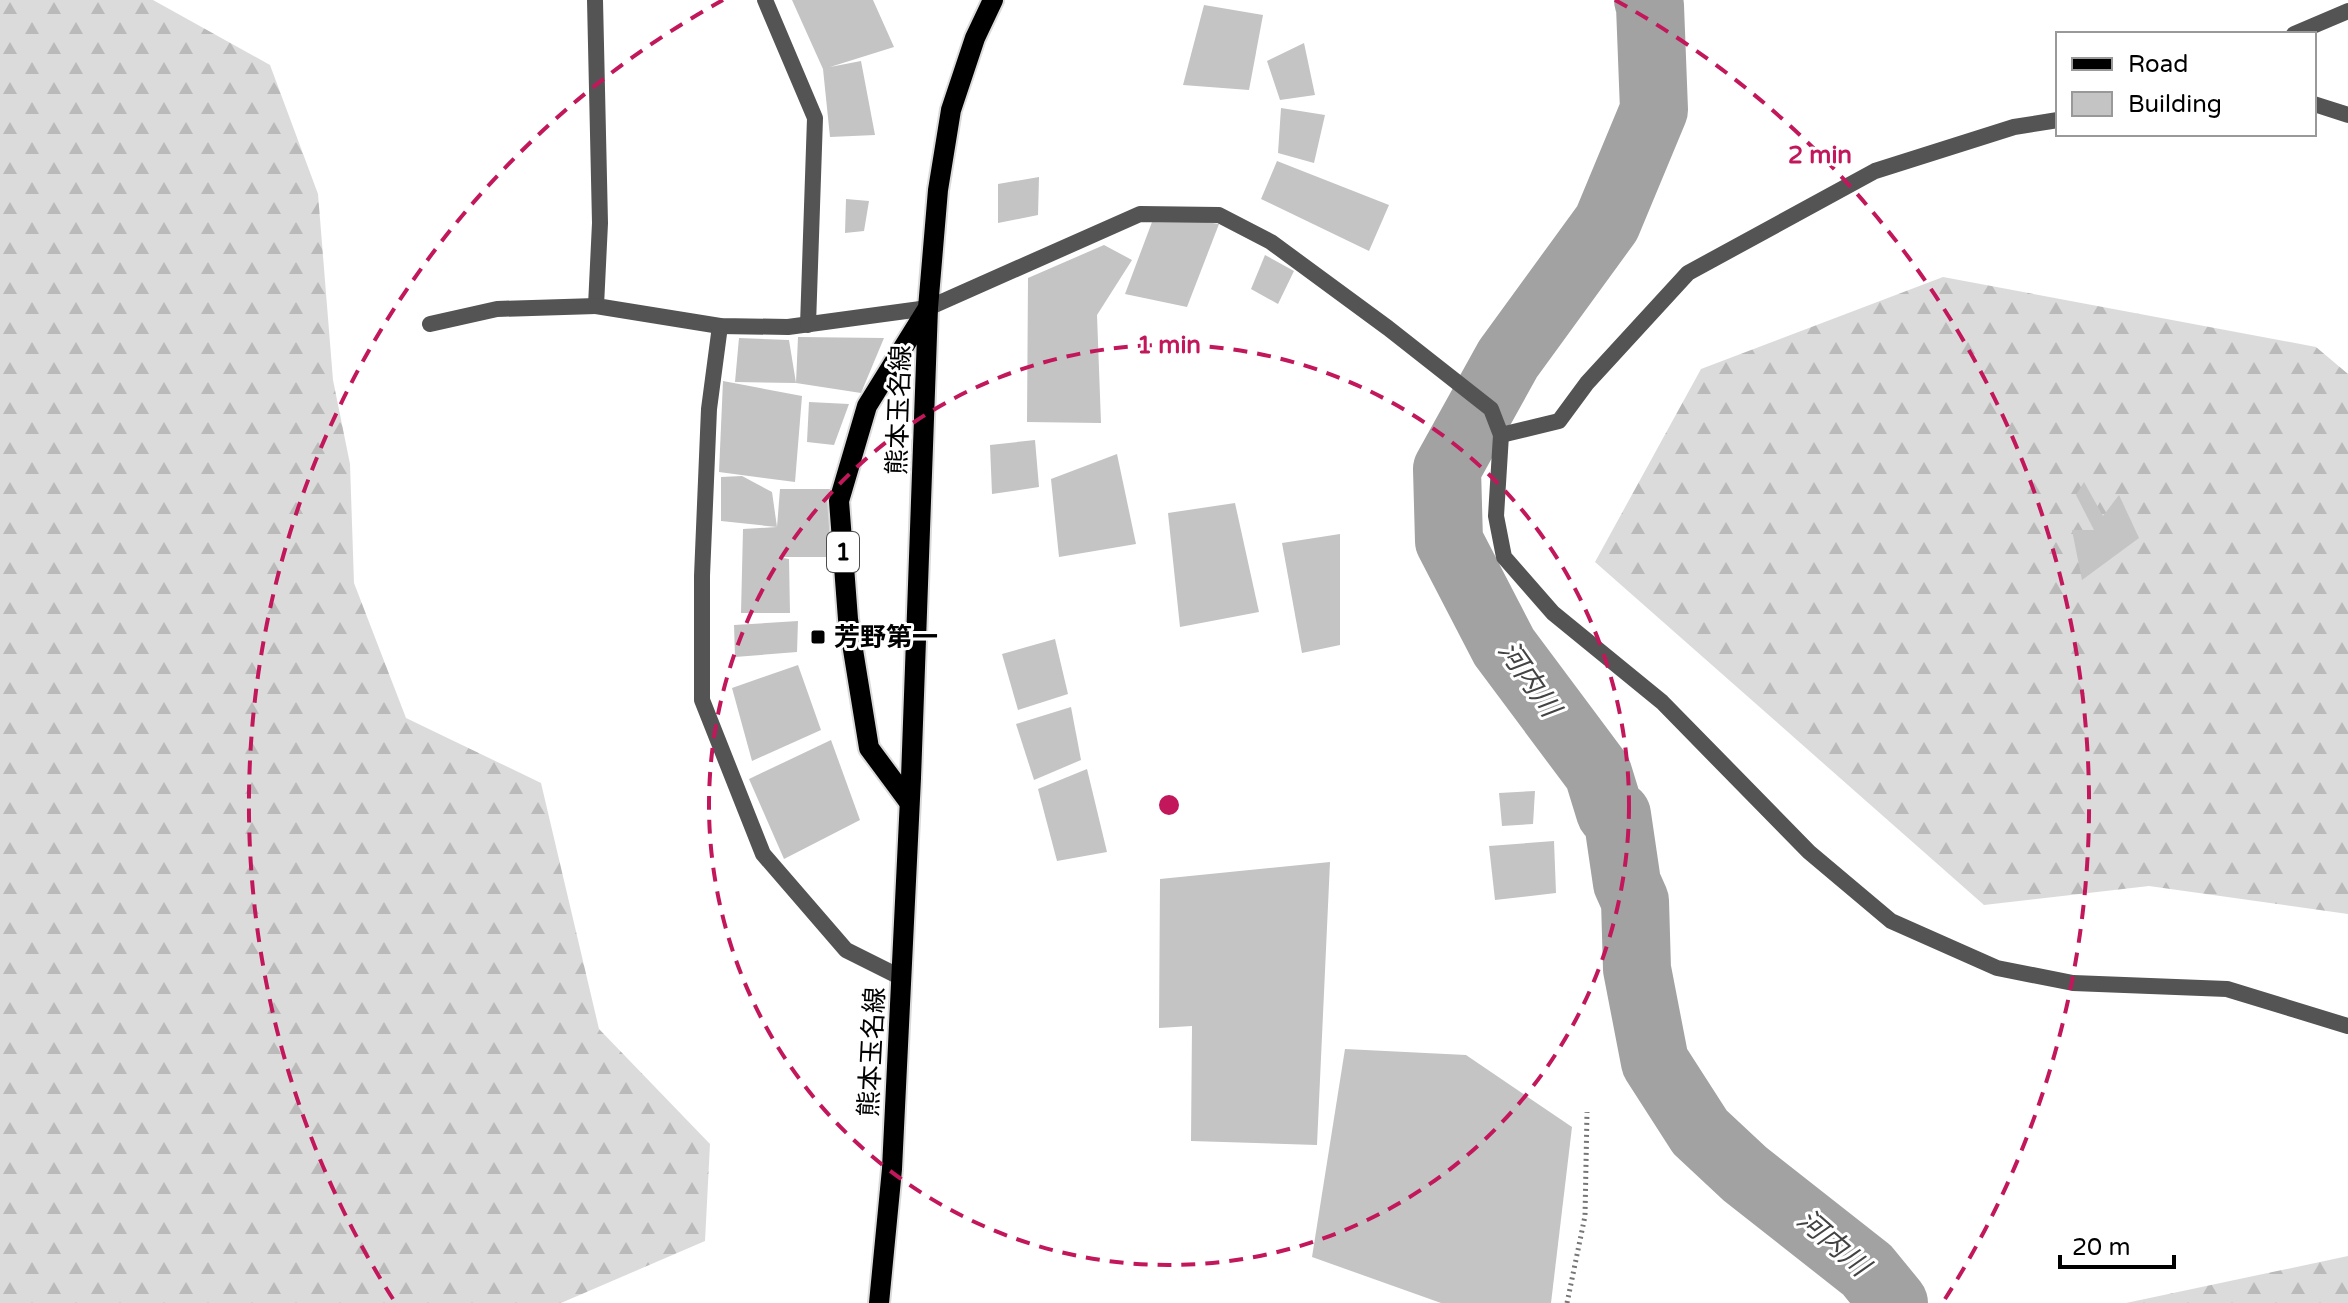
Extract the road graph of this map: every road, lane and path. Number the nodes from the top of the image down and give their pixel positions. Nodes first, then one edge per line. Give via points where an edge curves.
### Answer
1 (595, 0) edge
2 (765, 0) edge
3 (993, 0) edge
4 (2348, 11) edge
5 (2299, 32) edge
6 (2316, 105) edge
7 (2348, 115) edge
8 (2056, 120) edge
9 (596, 306) junction
10 (928, 308) junction
11 (430, 324) dead end
12 (808, 325) junction
13 (720, 326) junction
14 (1501, 435) junction
15 (909, 802) junction
16 (902, 978) junction
17 (2348, 1026) edge
18 (1587, 1112) dead end
19 (879, 1303) edge
20 (1567, 1303) edge

1 - 9 street via 600,223
2 - 12 street via 815,118
3 - 10 main road, 熊本玉名線 / 1 via 951,110
4 - 5 street
6 - 7 street
8 - 14 street via 2014,127 1875,171 1688,273 1559,421
9 - 11 street via 497,309
9 - 13 street
10 - 12 street
10 - 14 street via 1140,214 1219,215 1271,242 1388,328 1491,409
10 - 15 main road, 熊本玉名線 / 1
10 - 15 main road, 熊本玉名線 / 1 via 867,406 839,501 848,619 869,748
12 - 13 street
13 - 16 street via 709,409 702,700 763,854 846,950
14 - 17 street via 1496,516 1504,557 1553,613 1662,702 1809,852 1891,921 1997,968 2073,983 2227,989
15 - 16 main road, 熊本玉名線 / 1
16 - 19 main road, 熊本玉名線 / 1
18 - 20 path via 1585,1216

